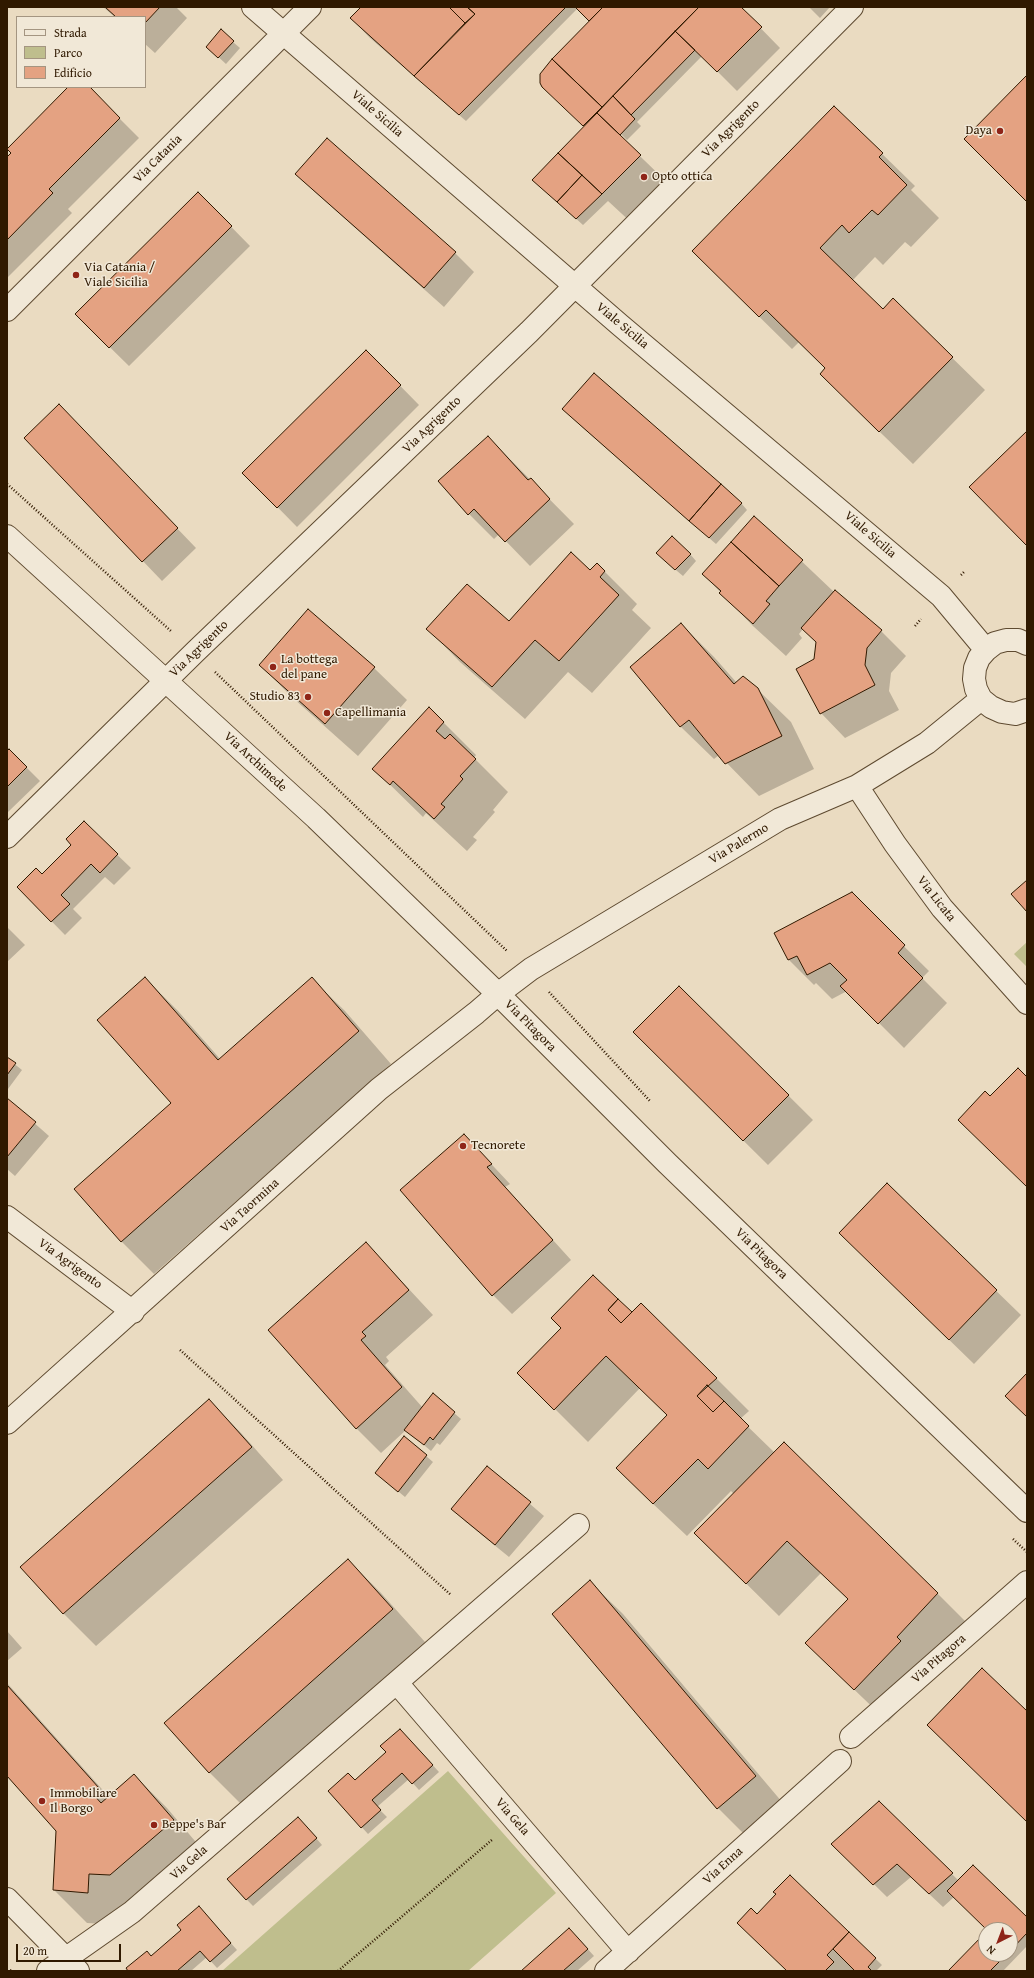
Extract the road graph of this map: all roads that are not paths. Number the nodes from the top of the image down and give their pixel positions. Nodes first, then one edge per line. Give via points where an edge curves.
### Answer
1 (253, 7) edge
2 (310, 7) edge
3 (852, 7) edge
4 (284, 33) junction
5 (575, 286) junction
6 (7, 310) edge
7 (7, 536) edge
8 (1027, 644) edge
9 (986, 650) junction
10 (166, 680) junction
11 (981, 699) junction
12 (1027, 710) edge
13 (857, 786) junction
14 (7, 837) edge
15 (498, 994) junction
16 (1027, 1003) edge
17 (7, 1218) edge
18 (133, 1312) junction
19 (7, 1423) edge
20 (1027, 1512) edge
21 (578, 1525) dead end
22 (1027, 1582) edge
23 (397, 1683) junction
24 (852, 1737) dead end
25 (840, 1761) dead end
26 (7, 1899) edge
27 (628, 1952) junction
28 (73, 1964) edge
29 (48, 1971) edge
30 (606, 1971) edge

1 - 4 street, Viale Sicilia
2 - 4 street, Via Catania
3 - 5 street, Via Agrigento
4 - 5 street, Viale Sicilia
4 - 6 street, Via Catania
5 - 9 street, Viale Sicilia via 941,596
5 - 10 street, Via Agrigento
7 - 10 street, Via Archimede
8 - 9 street via 1018,640 1006,640 995,643
9 - 11 street via 979,658 974,674 976,690
10 - 14 street, Via Agrigento
10 - 15 street, Via Archimede via 316,818
11 - 12 street via 1002,712 1015,714
11 - 13 street, Via Palermo via 927,743
13 - 15 street, Via Palermo via 780,819 526,973
13 - 16 street, Via Licata via 942,908
15 - 18 street, Via Taormina via 379,1089
15 - 20 street, Via Pitagora via 668,1164
17 - 18 street, Via Agrigento
18 - 19 street, Via Taormina
21 - 23 street, Via Gela
22 - 24 street, Via Pitagora
23 - 27 street, Via Gela
23 - 28 street, Via Gela
25 - 27 street, Via Enna
26 - 28 street
27 - 30 street, Via Enna
28 - 29 street, Via Gela

